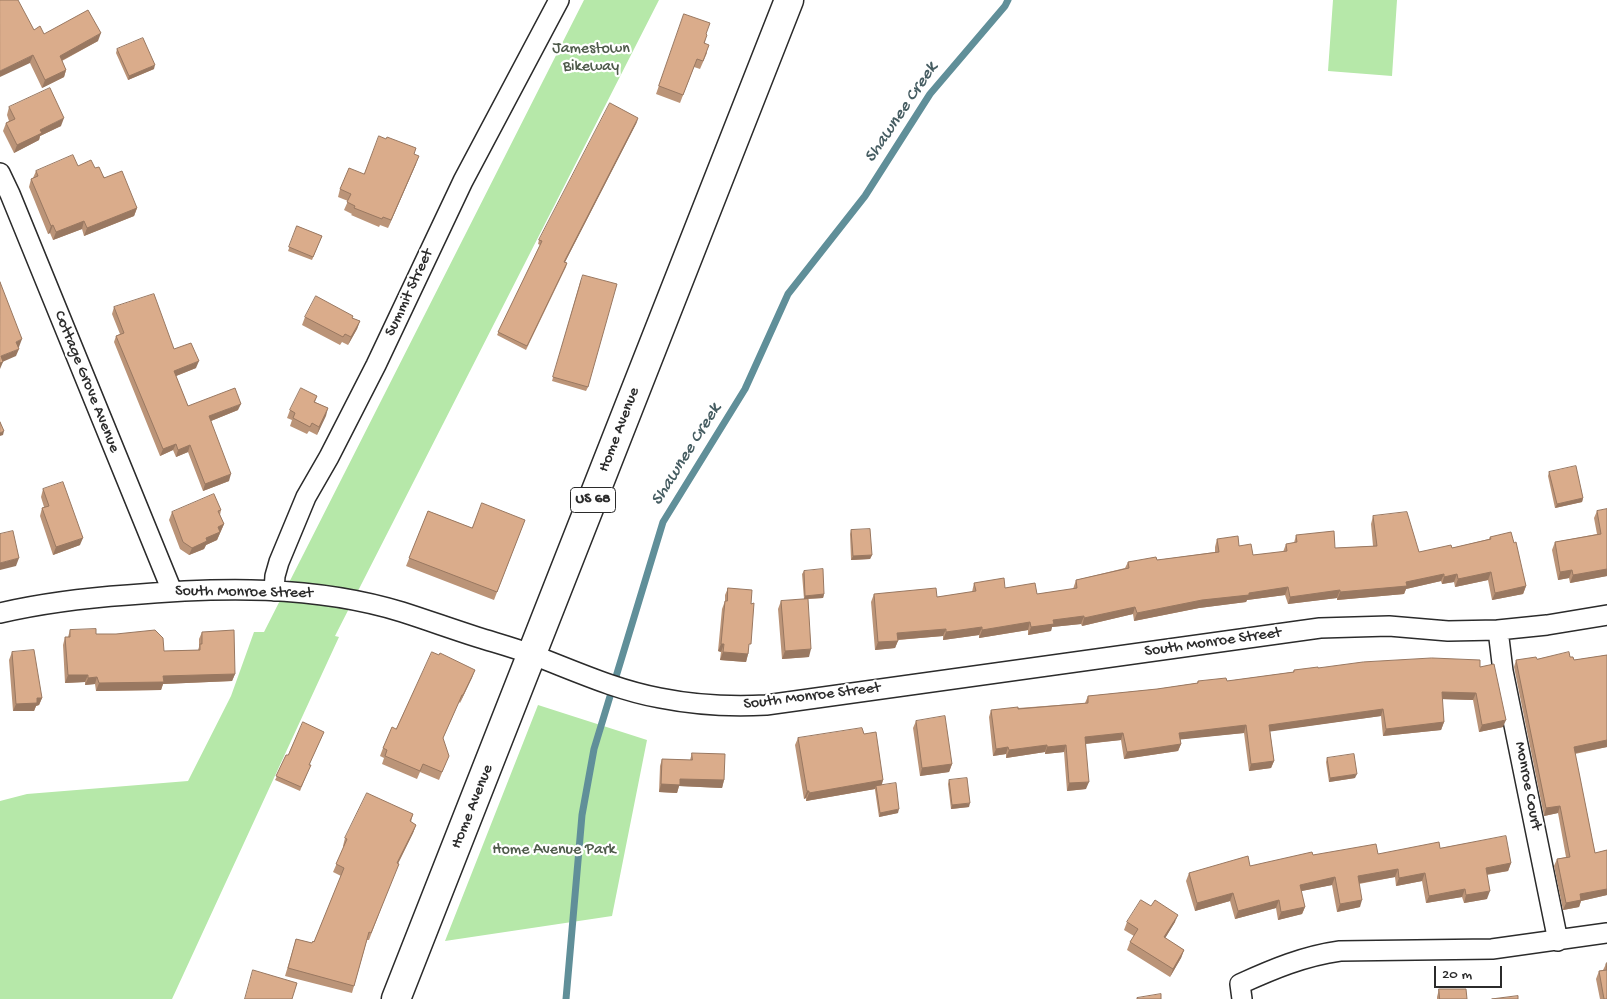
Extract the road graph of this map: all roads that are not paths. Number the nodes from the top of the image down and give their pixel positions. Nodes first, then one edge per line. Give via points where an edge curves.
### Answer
1 (559, 0) edge
2 (789, 0) edge
3 (0, 174) edge
4 (5, 196) edge
5 (172, 591) junction
6 (274, 591) junction
7 (0, 613) edge
8 (1607, 615) edge
9 (1498, 630) junction
10 (533, 655) junction
11 (1607, 933) edge
12 (1558, 941) junction
13 (396, 999) edge
14 (1242, 999) edge

1 - 6 street, Summit Street via 463,181 376,365 306,497 279,562
2 - 10 main road, Home Avenue / US 68
3 - 4 street, Cottage Grove Avenue
4 - 5 street, Cottage Grove Avenue
5 - 6 street, South Monroe Street
5 - 7 street, South Monroe Street via 65,600
6 - 10 street, South Monroe Street via 322,594 370,603
8 - 9 street, South Monroe Street
9 - 10 street, South Monroe Street via 1448,631 1389,626 1320,628 766,705 739,706 702,704 638,693
9 - 12 street, Monroe Court
10 - 13 main road, Home Avenue / US 68
11 - 12 street
12 - 14 street via 1492,950 1340,951 1304,957 1240,984

